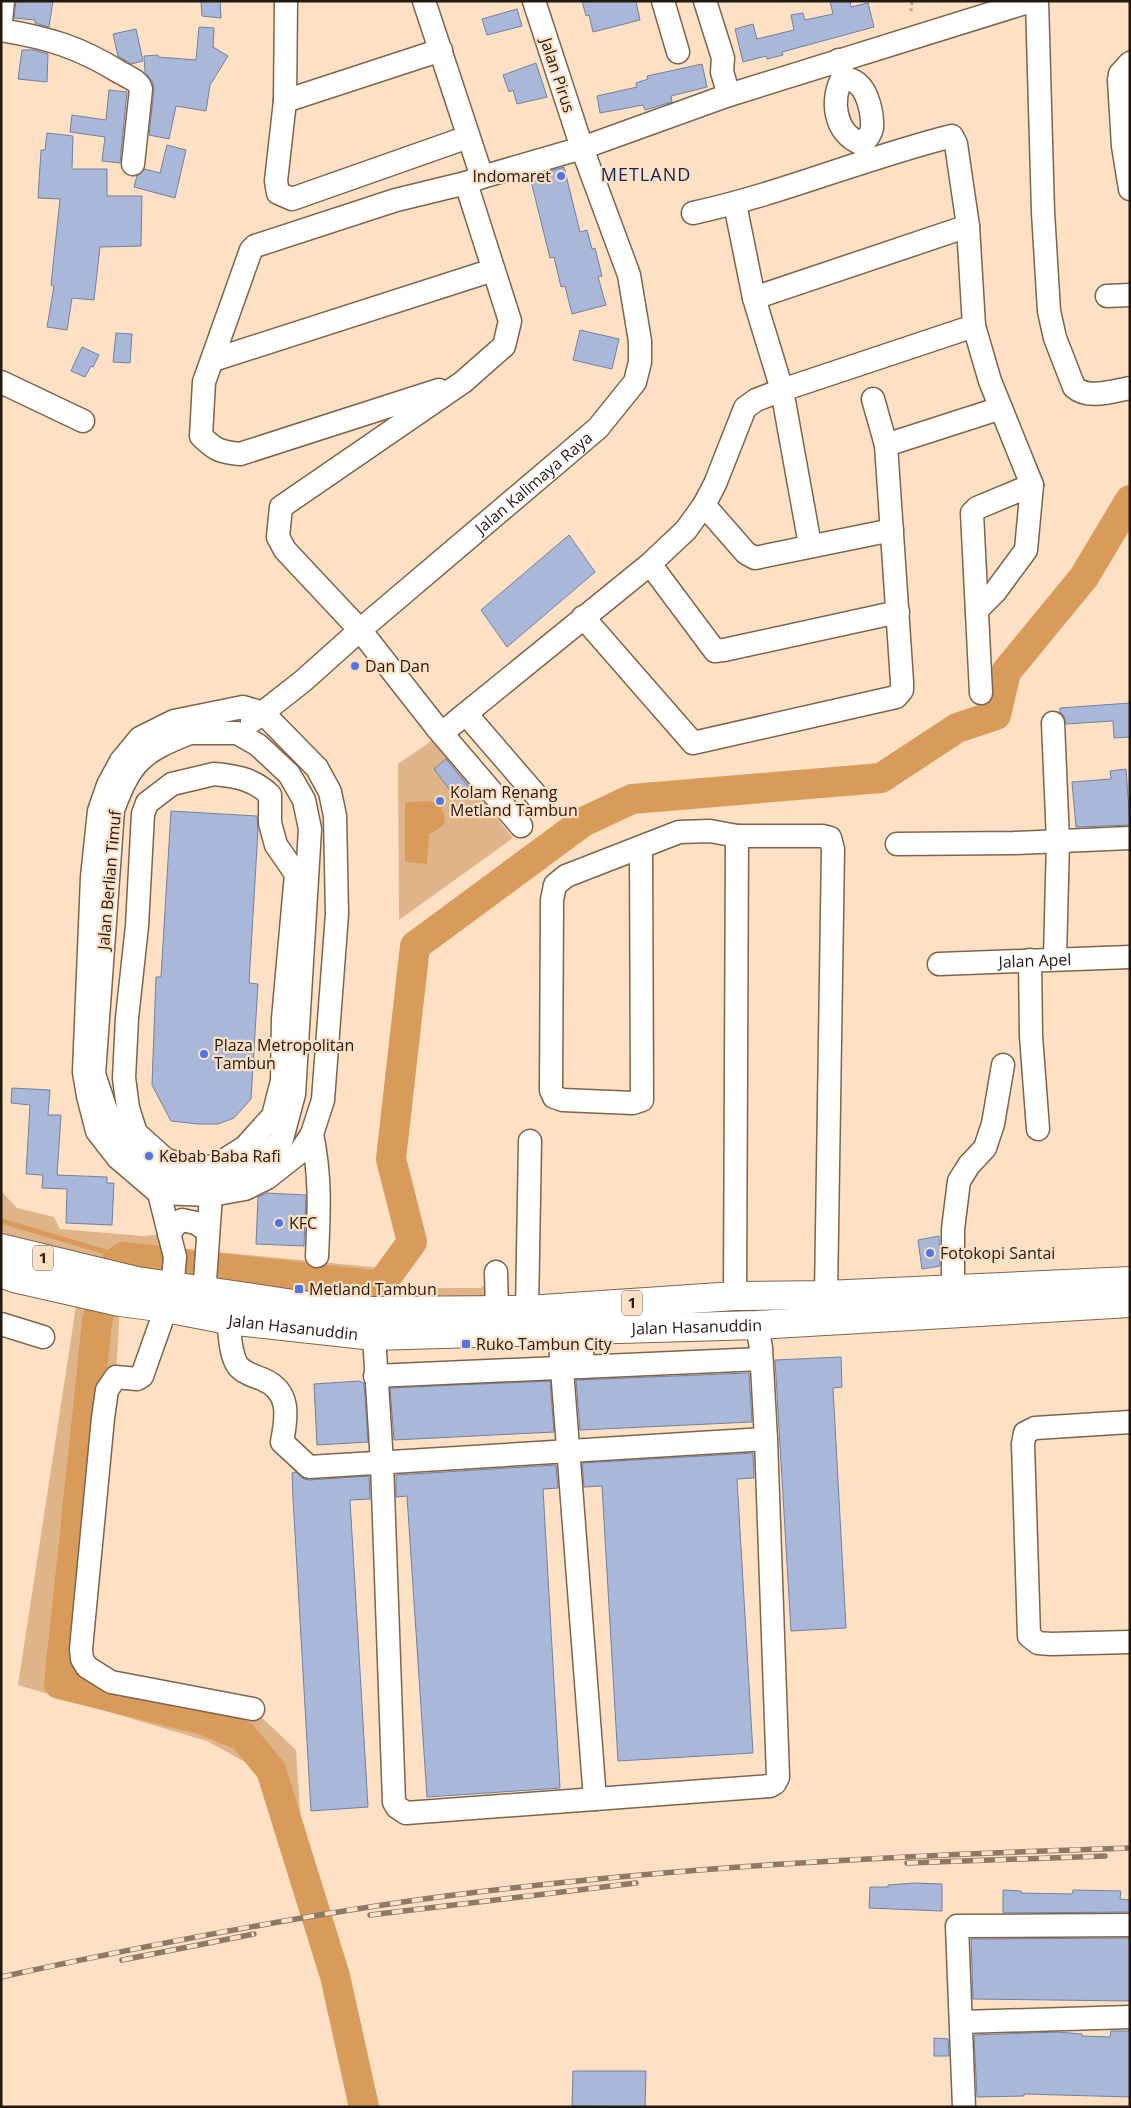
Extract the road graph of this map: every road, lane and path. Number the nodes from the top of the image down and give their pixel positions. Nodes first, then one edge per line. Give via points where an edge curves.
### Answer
1 (3, 1) edge
2 (286, 1) edge
3 (424, 1) edge
4 (534, 1) edge
5 (663, 1) edge
6 (692, 1) edge
7 (705, 1) edge
8 (912, 1) edge
9 (1031, 1) edge
10 (1037, 1) edge
11 (911, 11) dead end
12 (1, 20) edge
13 (1, 30) edge
14 (441, 50) junction
15 (678, 52) dead end
16 (1128, 67) edge
17 (841, 68) junction
18 (722, 72) junction
19 (729, 95) junction
20 (285, 101) junction
21 (468, 136) junction
22 (1126, 146) edge
23 (582, 148) junction
24 (864, 152) junction
25 (133, 164) dead end
26 (474, 180) junction
27 (1130, 188) edge
28 (735, 204) junction
29 (693, 213) dead end
30 (968, 226) junction
31 (493, 270) junction
32 (1130, 295) edge
33 (1107, 296) dead end
34 (754, 298) junction
35 (974, 326) junction
36 (213, 360) junction
37 (1, 382) edge
38 (463, 382) junction
39 (1130, 388) edge
40 (782, 390) junction
41 (873, 399) dead end
42 (1000, 408) junction
43 (83, 421) dead end
44 (886, 445) junction
45 (1032, 484) junction
46 (704, 505) junction
47 (892, 530) junction
48 (810, 545) junction
49 (650, 564) junction
50 (977, 610) junction
51 (898, 612) junction
52 (583, 617) junction
53 (360, 630) junction
54 (981, 693) dead end
55 (263, 712) junction
56 (466, 714) junction
57 (1053, 723) dead end
58 (237, 733) junction
59 (442, 733) junction
60 (542, 802) dead end
61 (521, 826) dead end
62 (738, 836) junction
63 (1130, 838) edge
64 (1058, 840) junction
65 (897, 844) dead end
66 (641, 847) junction
67 (1130, 957) edge
68 (1055, 958) junction
69 (1030, 960) junction
70 (939, 964) dead end
71 (1002, 1065) dead end
72 (89, 1073) junction
73 (124, 1078) junction
74 (1038, 1129) dead end
75 (312, 1134) junction
76 (530, 1141) dead end
77 (162, 1185) junction
78 (215, 1187) junction
79 (208, 1231) junction
80 (170, 1234) junction
81 (1, 1248) edge
82 (317, 1256) dead end
83 (496, 1272) dead end
84 (1, 1273) edge
85 (82, 1281) junction
86 (1130, 1281) edge
87 (171, 1283) junction
88 (202, 1287) junction
89 (735, 1288) junction
90 (953, 1289) junction
91 (826, 1295) junction
92 (1130, 1303) edge
93 (527, 1310) junction
94 (497, 1311) junction
95 (228, 1320) junction
96 (1, 1324) edge
97 (570, 1330) junction
98 (374, 1336) junction
99 (43, 1337) dead end
100 (760, 1344) junction
101 (583, 1367) junction
102 (561, 1368) junction
103 (375, 1376) junction
104 (1130, 1422) edge
105 (766, 1439) junction
106 (567, 1452) junction
107 (382, 1463) junction
108 (1130, 1642) edge
109 (253, 1709) dead end
110 (595, 1799) junction
111 (1130, 1925) edge
112 (1130, 2017) edge
113 (962, 2022) junction
114 (964, 2107) edge

1 - 12 street
2 - 20 street
3 - 14 street
4 - 23 street, Jalan Pirus
5 - 15 street
6 - 18 street via 710,61
7 - 18 street via 723,58
8 - 11 path
9 - 17 street
10 - 39 street via 1043,212 1049,311 1055,338 1074,387 1079,392 1088,394
13 - 25 street via 72,47 138,83 141,89
14 - 20 street
14 - 21 street
16 - 22 street via 1120,74 1119,80
17 - 19 street
17 - 24 street via 835,98 838,120
17 - 24 street via 863,90 869,103 872,129
18 - 19 street
19 - 23 street
20 - 21 street via 276,180 278,193 292,199
21 - 26 street
22 - 27 street
23 - 26 street
23 - 53 street, Jalan Kalimaya Raya via 630,275 640,341 640,362 635,382 598,428
24 - 28 street
24 - 30 street via 952,136 956,144
26 - 31 street
26 - 36 street via 396,200 255,246 250,250
28 - 29 street
28 - 34 street
30 - 34 street
30 - 35 street
31 - 36 street
31 - 38 street via 510,321 504,346
32 - 33 street
34 - 40 street
35 - 40 street
35 - 42 street
36 - 38 street via 204,382 201,436 221,452 240,454
37 - 43 street
38 - 53 street via 281,507 278,537 285,550
40 - 46 street via 745,408
40 - 48 street
41 - 44 street
42 - 44 street
42 - 45 street
44 - 47 street
45 - 50 street via 1026,550 995,592
45 - 50 street via 972,512
46 - 48 street via 755,558
46 - 49 street via 686,530
47 - 48 street
47 - 51 street
49 - 51 street via 714,651
49 - 52 street
50 - 54 street
51 - 52 street via 902,690 896,697 697,744 688,740
52 - 56 street
53 - 55 street, Jalan Kalimaya Raya via 304,682
53 - 59 street
55 - 58 street, Jalan Kalimaya Raya
55 - 72 street via 243,708 174,721 140,738 108,785 99,810 92,877
55 - 75 street via 317,768 330,792 335,816 336,923 323,1100
56 - 59 street
56 - 60 street
57 - 64 street
58 - 72 street, Jalan Berlian Timuf via 190,733 158,746 135,764 120,790 113,810
58 - 78 street, Jalan Berlian Timuf via 258,745 289,774 304,800 310,829 294,1094 282,1139 260,1162
59 - 61 street
62 - 66 street via 710,831 679,832
62 - 89 street
62 - 91 street via 822,836 830,838 833,850
63 - 64 street
64 - 65 street via 1014,844
64 - 68 street
66 - 66 street via 566,876 556,885 552,900 551,1090 554,1097 563,1100 633,1103 642,1100
67 - 68 street, Jalan Apel
68 - 69 street, Jalan Apel
69 - 70 street, Jalan Apel
69 - 74 street via 1031,1036
71 - 90 street via 993,1124 985,1148 959,1181 953,1229
72 - 73 street
72 - 77 street, Jalan Berlian Timuf via 114,1134
73 - 73 street via 143,814 147,802 172,784 198,776 214,774 252,781 270,795 270,823 276,845 296,874 282,1082 273,1116 245,1147 215,1166 192,1169 165,1159 136,1133
75 - 78 street via 300,1152 267,1178 245,1189
75 - 82 street via 320,1188
76 - 93 street
77 - 78 street, Jalan Berlian Timuf via 200,1181
77 - 80 street
78 - 79 street
79 - 80 street via 182,1220
79 - 88 street
80 - 87 street
81 - 85 highway, Jalan Hasanuddin / 1
83 - 94 street
84 - 85 highway, Jalan Hasanuddin / 1 via 14,1278
85 - 87 highway, Jalan Hasanuddin / 1
85 - 87 highway, Jalan Hasanuddin / 1 via 120,1302
86 - 90 highway, Jalan Hasanuddin / 1
87 - 88 highway, Jalan Hasanuddin / 1
87 - 109 street via 142,1376 137,1379 116,1377 107,1390 86,1584 82,1659 87,1667 111,1682
88 - 94 highway, Jalan Hasanuddin / 1 via 300,1305 372,1311
88 - 95 highway, Jalan Hasanuddin / 1
89 - 91 highway, Jalan Hasanuddin / 1
89 - 93 highway, Jalan Hasanuddin / 1
90 - 91 highway, Jalan Hasanuddin / 1
92 - 100 highway, Jalan Hasanuddin / 1
93 - 94 highway, Jalan Hasanuddin / 1
95 - 98 highway, Jalan Hasanuddin / 1
95 - 107 street via 237,1364 248,1373 272,1383 282,1397 286,1414 282,1442 309,1467
96 - 99 street
97 - 98 highway, Jalan Hasanuddin / 1
97 - 100 highway, Jalan Hasanuddin / 1
97 - 101 street
97 - 102 street
98 - 103 street
100 - 101 street
100 - 105 street
101 - 102 street
102 - 103 street
102 - 106 street
103 - 107 street
104 - 108 street via 1036,1428 1025,1433 1023,1444 1029,1636 1038,1643 1052,1644
105 - 106 street
105 - 110 street via 778,1777 770,1786
106 - 107 street
106 - 110 street
107 - 110 street via 394,1802 397,1807 406,1813
111 - 113 street via 957,1926
112 - 113 street
113 - 114 street

